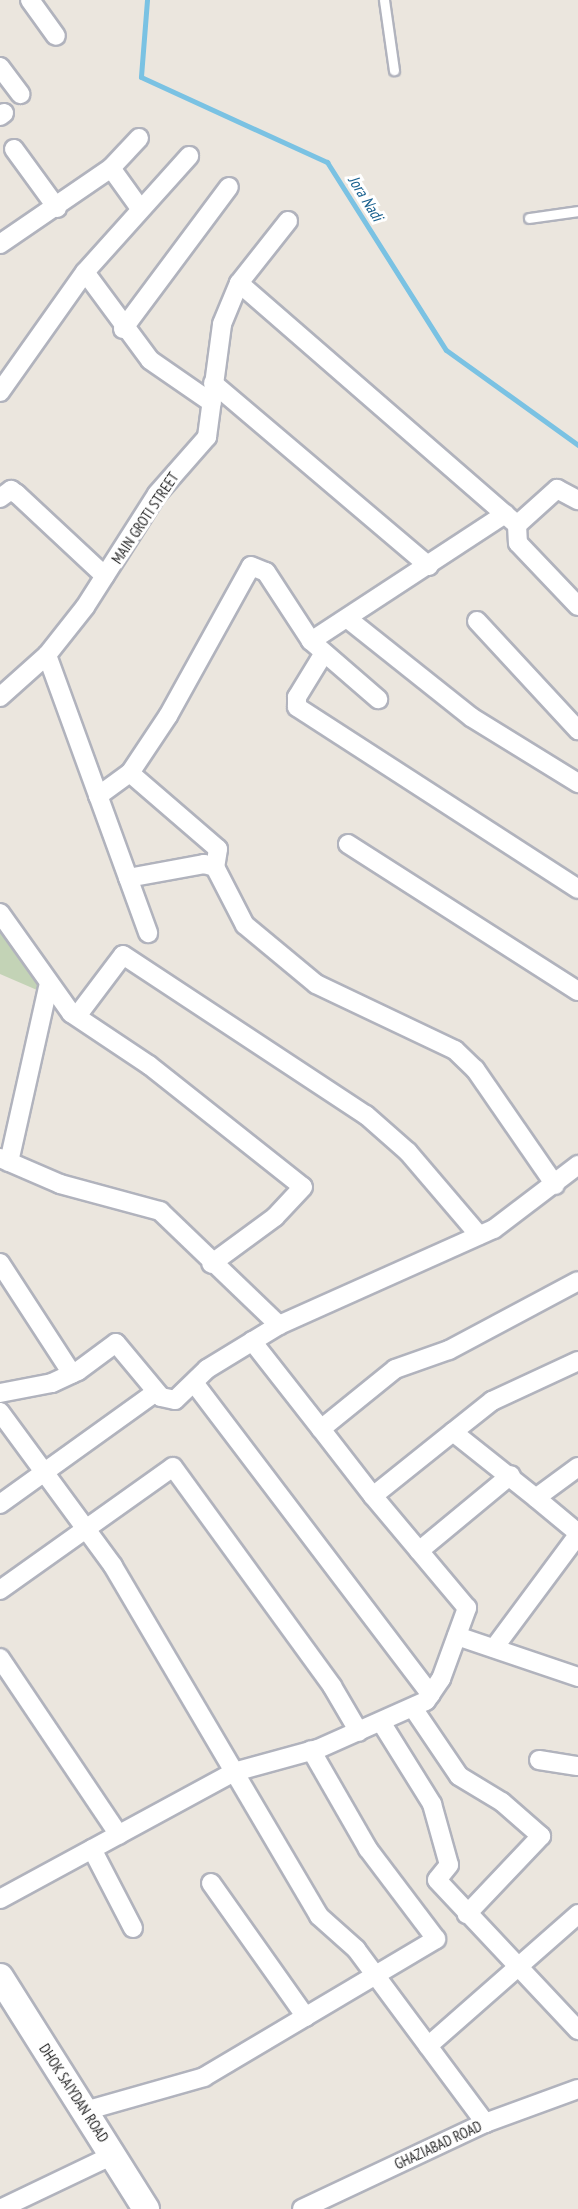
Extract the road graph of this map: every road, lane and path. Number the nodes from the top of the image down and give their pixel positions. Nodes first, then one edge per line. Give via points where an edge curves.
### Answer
1 (30, 0) edge
2 (384, 0) edge
3 (56, 36) dead end
4 (0, 67) edge
5 (394, 70) dead end
6 (20, 94) dead end
7 (139, 138) dead end
8 (14, 149) dead end
9 (189, 156) dead end
10 (111, 168) junction
11 (230, 187) dead end
12 (139, 207) junction
13 (57, 208) junction
14 (578, 211) edge
15 (529, 218) dead end
16 (288, 221) dead end
17 (0, 244) edge
18 (85, 272) junction
19 (239, 283) junction
20 (123, 329) junction
21 (213, 383) junction
22 (0, 392) edge
23 (212, 403) junction
24 (0, 498) edge
25 (578, 500) edge
26 (511, 520) junction
27 (429, 566) junction
28 (105, 576) junction
29 (578, 606) edge
30 (348, 619) junction
31 (477, 621) dead end
32 (318, 647) junction
33 (47, 655) junction
34 (0, 697) edge
35 (378, 699) dead end
36 (578, 730) edge
37 (130, 773) junction
38 (578, 783) edge
39 (98, 796) junction
40 (348, 844) dead end
41 (215, 867) junction
42 (128, 878) junction
43 (578, 889) edge
44 (0, 913) edge
45 (148, 933) dead end
46 (48, 987) junction
47 (578, 991) edge
48 (77, 1016) junction
49 (4, 1160) edge
50 (578, 1165) edge
51 (555, 1185) junction
52 (479, 1235) junction
53 (0, 1263) edge
54 (211, 1264) junction
55 (578, 1281) edge
56 (279, 1325) junction
57 (252, 1341) junction
58 (578, 1361) edge
59 (72, 1374) junction
60 (195, 1384) junction
61 (156, 1392) junction
62 (0, 1393) edge
63 (0, 1412) edge
64 (321, 1429) junction
65 (453, 1432) junction
66 (578, 1467) edge
67 (44, 1471) junction
68 (511, 1475) junction
69 (373, 1496) junction
70 (536, 1498) junction
71 (0, 1504) edge
72 (85, 1528) junction
73 (578, 1534) edge
74 (419, 1551) junction
75 (0, 1590) edge
76 (457, 1636) junction
77 (494, 1648) junction
78 (0, 1658) edge
79 (578, 1677) edge
80 (430, 1695) junction
81 (413, 1708) junction
82 (381, 1722) junction
83 (359, 1732) junction
84 (311, 1750) junction
85 (539, 1760) dead end
86 (578, 1767) edge
87 (234, 1772) junction
88 (119, 1835) junction
89 (92, 1850) junction
90 (211, 1883) dead end
91 (0, 1899) edge
92 (467, 1914) junction
93 (578, 1914) edge
94 (134, 1928) dead end
95 (516, 1968) junction
96 (376, 1976) junction
97 (1, 1982) edge
98 (306, 2017) junction
99 (578, 2030) edge
100 (428, 2046) junction
101 (578, 2090) edge
102 (85, 2111) junction
103 (484, 2123) junction
104 (113, 2155) junction
105 (0, 2209) edge
106 (146, 2209) edge
107 (302, 2209) edge

1 - 3 street
2 - 5 lane
4 - 6 street
7 - 10 street
8 - 13 street
9 - 12 street
10 - 12 street
10 - 13 street
11 - 20 street
12 - 18 street
13 - 17 street
14 - 15 lane
16 - 19 street, MAIN GROTI STREET
18 - 20 street
18 - 22 street
19 - 21 street, MAIN GROTI STREET via 222,324
19 - 26 street
20 - 23 street via 150,360
21 - 23 street, MAIN GROTI STREET
21 - 27 street
23 - 28 street, MAIN GROTI STREET via 207,437 157,494
24 - 28 street via 11,490 17,494
25 - 26 street via 557,489
26 - 27 street
26 - 29 street via 518,543
27 - 30 street
28 - 33 street, MAIN GROTI STREET
30 - 32 street
30 - 38 street via 471,717
31 - 36 street
32 - 35 street
32 - 37 street via 266,572 251,566 168,716
32 - 43 street via 297,697 297,707
33 - 34 street, MAIN GROTI STREET
33 - 39 street
37 - 39 street
37 - 41 street via 218,849
39 - 42 street
40 - 47 street
41 - 42 street via 204,864
41 - 51 street via 245,925 280,957 316,984 430,1035 475,1069
42 - 45 street
44 - 46 street
46 - 48 street
46 - 49 street
48 - 52 street via 123,955 366,1115 408,1152
48 - 54 street via 149,1065 303,1187 275,1216
49 - 54 street via 60,1184 160,1211
50 - 51 street
51 - 52 street
52 - 56 street
53 - 59 street
54 - 56 street
55 - 64 street via 449,1350 395,1369
56 - 57 street
57 - 60 street via 207,1369
57 - 64 street
58 - 65 street via 492,1401
59 - 61 street via 116,1343
59 - 62 street
60 - 61 street via 175,1400 167,1401
60 - 80 street
61 - 67 street
63 - 67 street
64 - 69 street
65 - 68 street
65 - 69 street
66 - 70 street
67 - 71 street
67 - 72 street
68 - 70 street
68 - 74 street
69 - 74 street
70 - 73 street
72 - 75 street
72 - 83 street via 169,1468 176,1469
72 - 87 street
73 - 77 street
74 - 76 street via 467,1608
76 - 77 street
76 - 80 street
77 - 79 street
78 - 88 street
80 - 81 street
81 - 82 street
81 - 92 street via 459,1776 502,1802 541,1836
82 - 83 street
82 - 92 street via 432,1804 449,1865 437,1880
83 - 84 street
84 - 87 street
84 - 96 street via 368,1849 436,1939
85 - 86 street
87 - 88 street
87 - 96 street via 319,1916
88 - 89 street
89 - 91 street
89 - 94 street
90 - 98 street
92 - 95 street
93 - 95 street
95 - 99 street
95 - 100 street
96 - 98 street
96 - 100 street
97 - 102 main road, DHOK SAIYDAN ROAD
98 - 102 street via 204,2077
100 - 103 street
101 - 103 street, GHAZIABAD ROAD
102 - 104 main road, DHOK SAIYDAN ROAD
103 - 107 street, GHAZIABAD ROAD
104 - 105 street
104 - 106 main road, DHOK SAIYDAN ROAD

